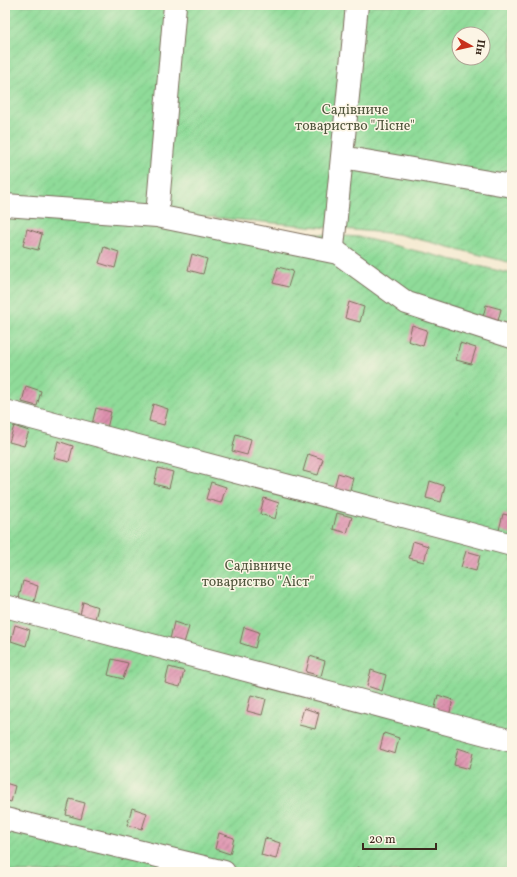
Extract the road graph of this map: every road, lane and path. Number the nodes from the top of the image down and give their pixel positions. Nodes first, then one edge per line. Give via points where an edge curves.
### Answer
1 (175, 5) edge
2 (357, 5) edge
3 (342, 157) junction
4 (512, 186) edge
5 (5, 205) edge
6 (157, 216) junction
7 (338, 253) junction
8 (512, 337) edge
9 (5, 411) edge
10 (512, 545) edge
11 (5, 606) edge
12 (512, 741) edge
13 (5, 819) edge
14 (224, 872) edge

1 - 6 street
2 - 3 street
3 - 4 street
3 - 7 street via 333,247
5 - 6 street
6 - 7 street
7 - 8 street via 407,303
9 - 10 street
11 - 12 street
13 - 14 street

